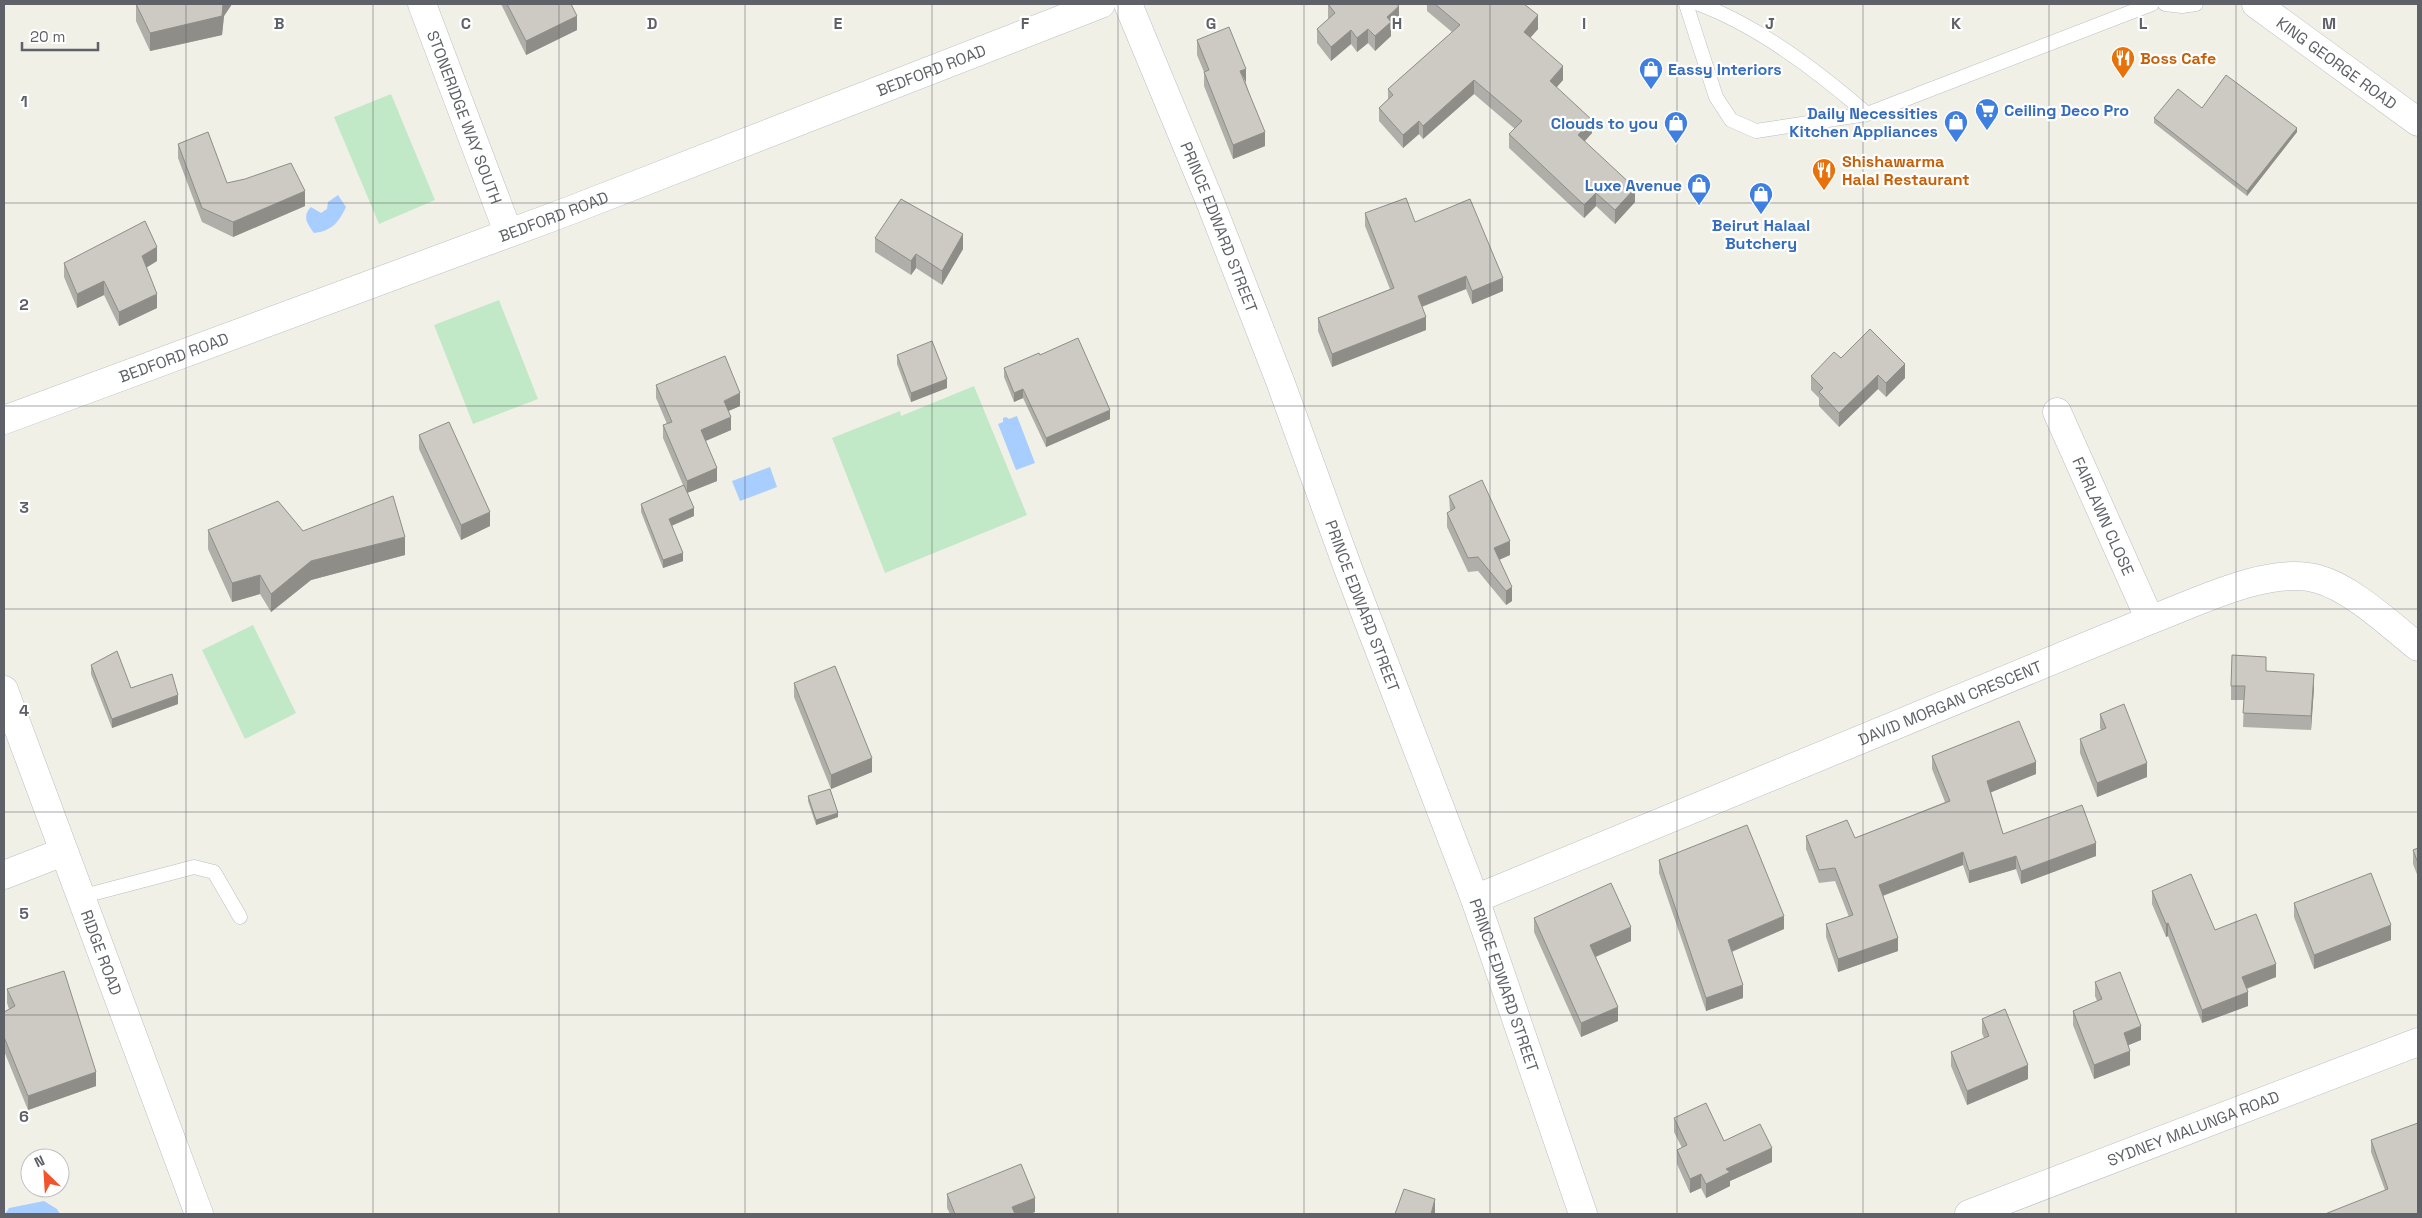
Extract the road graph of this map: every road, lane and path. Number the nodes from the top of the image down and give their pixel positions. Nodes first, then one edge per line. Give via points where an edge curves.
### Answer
1 (422, 4) edge
2 (1101, 4) edge
3 (1128, 4) edge
4 (1686, 4) edge
5 (1699, 4) edge
6 (2152, 4) edge
7 (2165, 4) edge
8 (2196, 4) edge
9 (2256, 4) edge
10 (1867, 114) junction
11 (2418, 122) edge
12 (508, 232) junction
13 (2057, 412) dead end
14 (4, 420) edge
15 (2150, 620) junction
16 (2418, 647) edge
17 (4, 690) edge
18 (62, 852) junction
19 (4, 874) edge
20 (80, 897) junction
21 (1475, 899) junction
22 (240, 917) dead end
23 (2418, 1042) edge
24 (200, 1214) edge
25 (1583, 1214) edge
26 (1969, 1214) edge

1 - 12 street, STONERIDGE WAY SOUTH
2 - 12 street, BEDFORD ROAD
3 - 21 street, PRINCE EDWARD STREET via 1273,363
4 - 10 lane via 1716,97 1731,120 1756,131
5 - 10 lane via 1729,15 1829,81
6 - 10 lane
7 - 8 lane
9 - 11 street, KING GEORGE ROAD
12 - 14 street, BEDFORD ROAD
13 - 15 street, FAIRLAWN CLOSE
15 - 16 street, DAVID MORGAN CRESCENT via 2255,581 2286,576 2318,579 2352,596
15 - 21 street, DAVID MORGAN CRESCENT
17 - 18 street, RIDGE ROAD
18 - 19 street
18 - 20 street, RIDGE ROAD
20 - 22 lane via 194,867 214,872
20 - 24 street, RIDGE ROAD
21 - 25 street, PRINCE EDWARD STREET
23 - 26 street, SYDNEY MALUNGA ROAD

